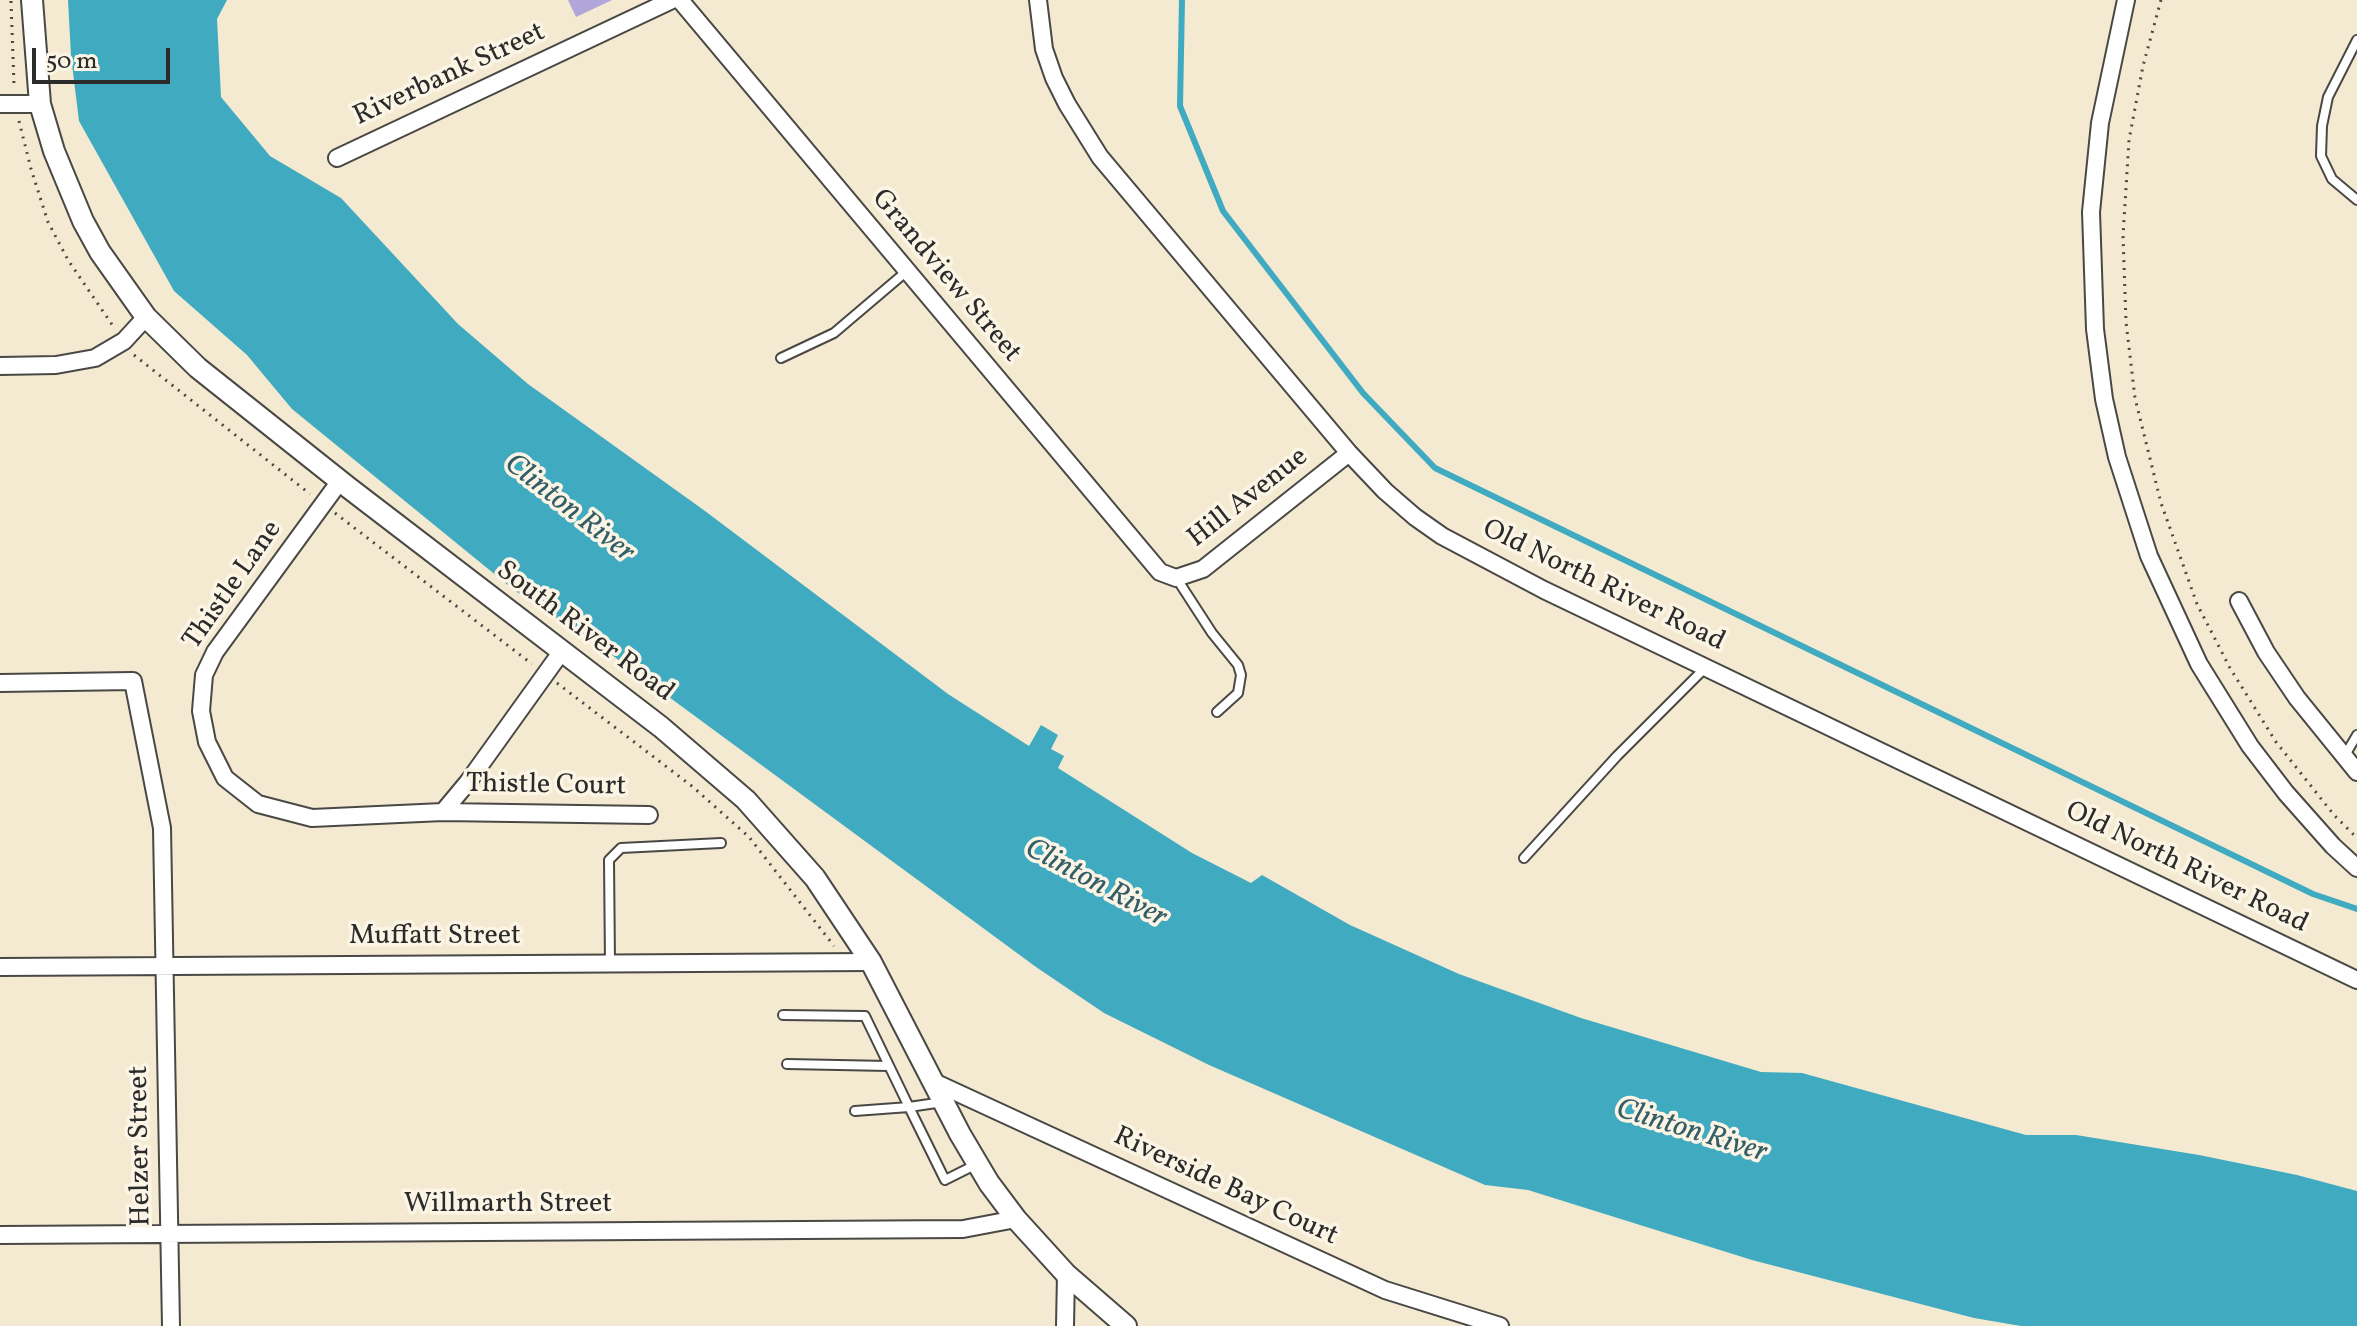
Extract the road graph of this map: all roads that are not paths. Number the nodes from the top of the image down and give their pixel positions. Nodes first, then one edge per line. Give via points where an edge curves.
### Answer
1 (32, 0) edge
2 (672, 0) edge
3 (680, 0) edge
4 (1038, 0) edge
5 (2126, 0) edge
6 (2357, 40) edge
7 (0, 104) edge
8 (40, 104) junction
9 (337, 158) dead end
10 (2357, 200) edge
11 (907, 271) junction
12 (146, 317) junction
13 (781, 358) dead end
14 (0, 366) edge
15 (1349, 453) junction
16 (340, 481) junction
17 (1176, 578) junction
18 (2239, 601) dead end
19 (562, 651) junction
20 (1706, 668) junction
21 (0, 683) edge
22 (1217, 712) dead end
23 (2357, 735) edge
24 (2344, 757) junction
25 (2357, 772) edge
26 (443, 812) junction
27 (649, 815) dead end
28 (721, 843) dead end
29 (1524, 858) dead end
30 (2357, 868) edge
31 (871, 962) junction
32 (610, 963) junction
33 (165, 966) junction
34 (0, 967) edge
35 (2357, 980) edge
36 (783, 1015) dead end
37 (787, 1064) dead end
38 (889, 1066) junction
39 (934, 1082) junction
40 (944, 1102) junction
41 (909, 1107) junction
42 (855, 1111) dead end
43 (977, 1164) junction
44 (1016, 1219) junction
45 (169, 1234) junction
46 (0, 1235) edge
47 (1066, 1274) junction
48 (171, 1326) edge
49 (1065, 1326) edge
50 (1126, 1326) edge
51 (1500, 1326) edge

1 - 8 street, South River Road
2 - 9 street, Riverbank Street
3 - 11 street, Grandview Street
4 - 15 street, Old North River Road via 1054,78 1100,157
5 - 30 street via 2100,123 2091,212 2095,329 2117,457 2149,556 2199,664 2286,793
6 - 10 lane via 2328,97 2321,156 2332,179
7 - 8 street
8 - 12 street, South River Road via 83,221
11 - 13 lane via 834,333
11 - 17 street, Grandview Street via 1154,567
12 - 14 street via 124,341 95,358
12 - 16 street, South River Road via 198,368
15 - 17 street, Hill Avenue via 1203,569
15 - 20 street, Old North River Road via 1385,491 1442,536
16 - 19 street, South River Road
16 - 26 street, Thistle Lane via 215,652 204,675 201,711 207,742 225,778 258,804 312,818
17 - 22 lane via 1238,665 1238,693
18 - 24 street via 2266,652
19 - 26 street
19 - 31 street, South River Road via 746,800 815,878
20 - 29 lane
20 - 35 street, Old North River Road
21 - 33 street, Helzer Street via 133,681 162,828
23 - 24 lane
24 - 25 street
26 - 27 street, Thistle Court
28 - 32 lane via 621,848 609,860
31 - 32 street, Muffatt Street
31 - 39 street, South River Road
32 - 33 street, Muffatt Street
33 - 34 street, Muffatt Street
33 - 45 street, Helzer Street
36 - 38 lane via 865,1016
37 - 38 lane
38 - 41 lane
39 - 40 street, South River Road
39 - 51 street, Riverside Bay Court via 1385,1290
40 - 41 lane
40 - 43 street, South River Road
41 - 42 lane
41 - 43 lane via 945,1180
43 - 44 street, South River Road
44 - 45 street, Willmarth Street via 963,1229
44 - 47 street, South River Road
45 - 46 street, Willmarth Street
45 - 48 street, Helzer Street
47 - 49 street
47 - 50 street, South River Road

